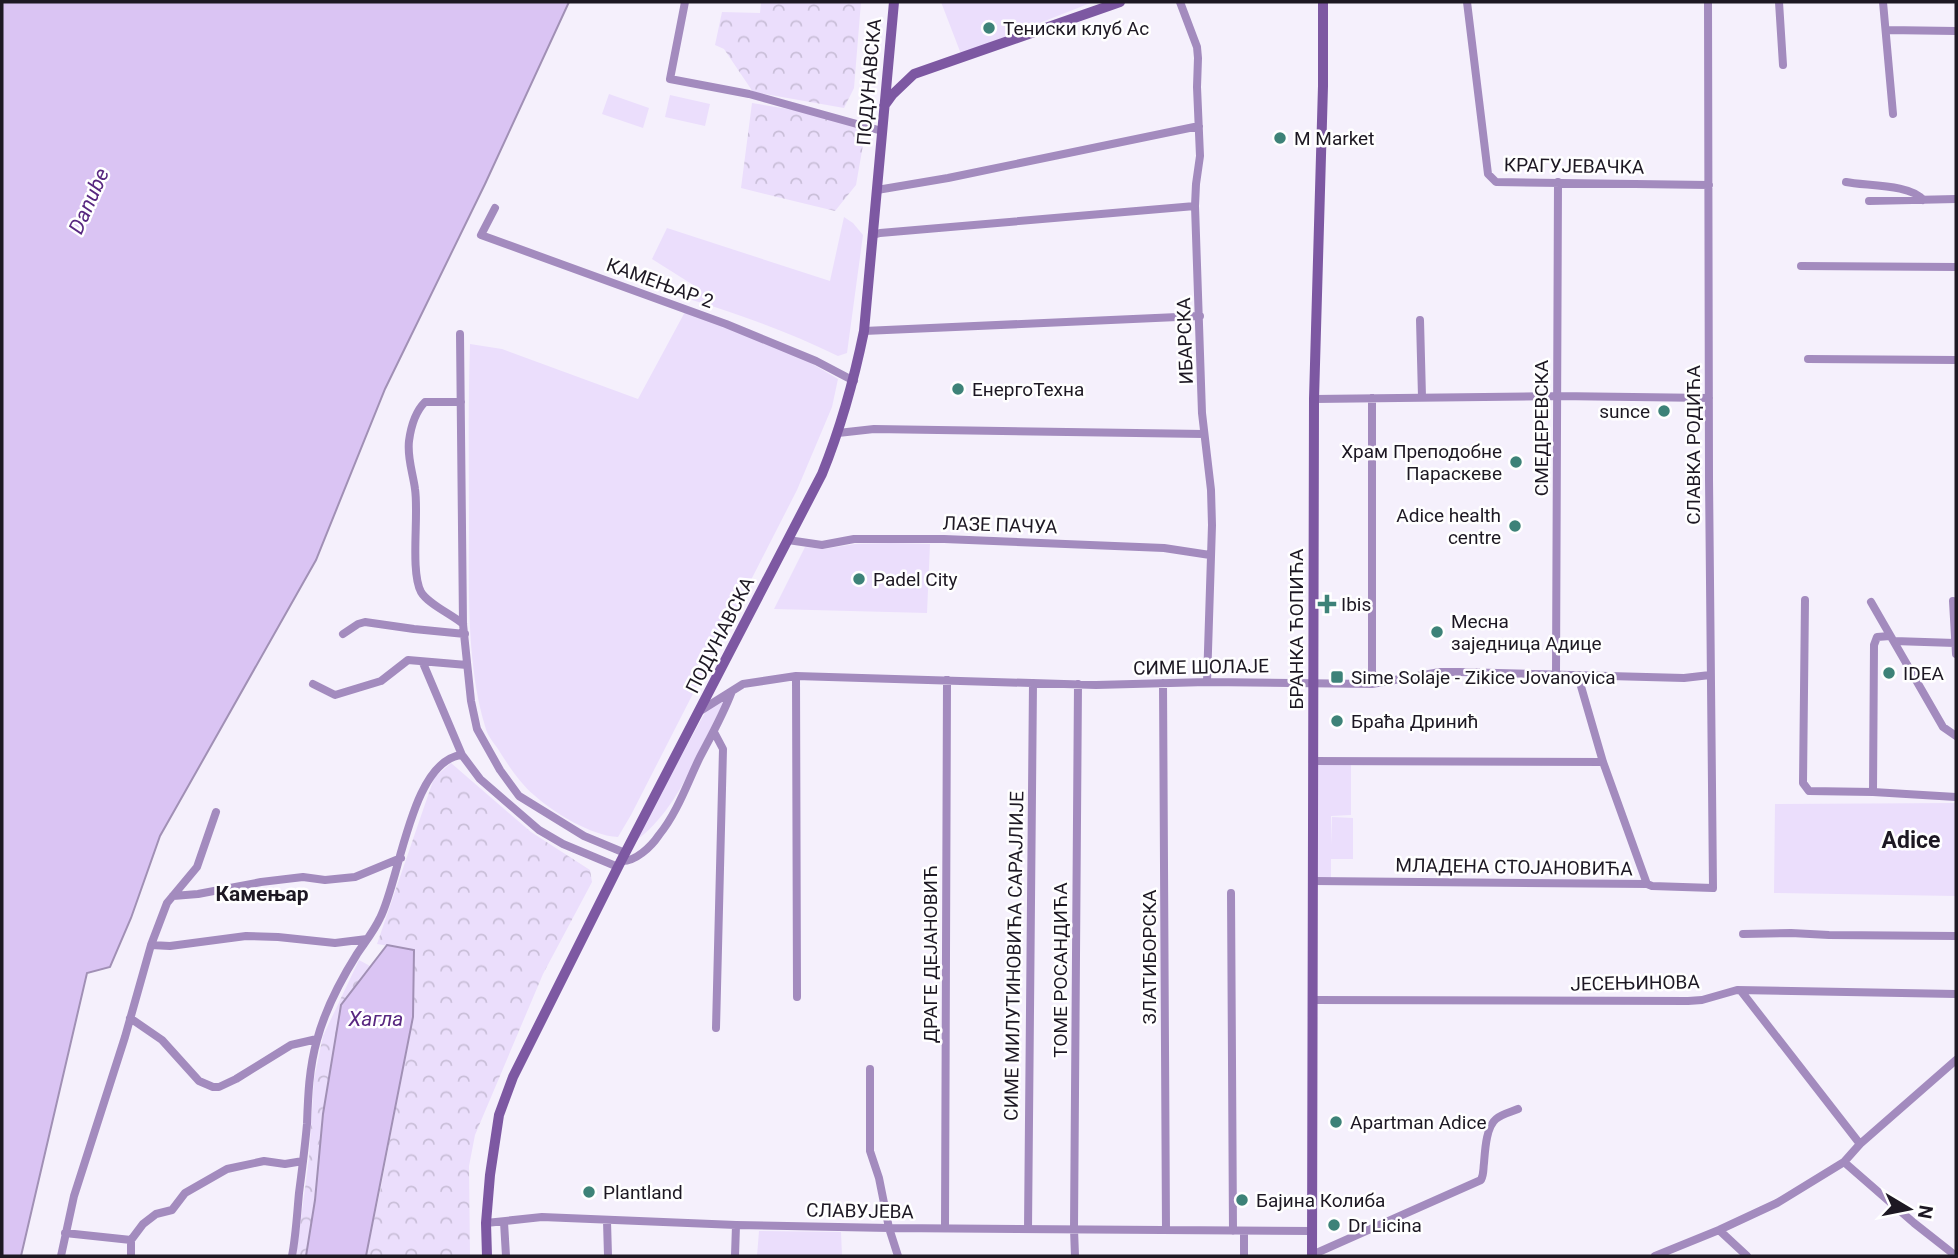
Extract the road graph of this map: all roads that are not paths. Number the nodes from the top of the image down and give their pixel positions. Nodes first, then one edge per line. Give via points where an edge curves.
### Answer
1 (685, 2) edge
2 (894, 2) edge
3 (1120, 2) edge
4 (1180, 2) edge
5 (1323, 2) edge
6 (1467, 2) edge
7 (1708, 2) edge
8 (1779, 2) edge
9 (1883, 2) edge
10 (1886, 30) junction
11 (1956, 32) edge
12 (1783, 65) dead end
13 (884, 106) junction
14 (1893, 114) dead end
15 (1199, 126) junction
16 (882, 131) junction
17 (1558, 182) junction
18 (1846, 182) dead end
19 (1709, 185) junction
20 (877, 190) junction
21 (1923, 200) junction
22 (1956, 200) edge
23 (1869, 201) dead end
24 (1195, 206) junction
25 (495, 208) dead end
26 (873, 235) junction
27 (1801, 266) dead end
28 (1956, 267) edge
29 (1200, 316) junction
30 (1420, 320) dead end
31 (864, 331) junction
32 (460, 334) dead end
33 (1808, 359) dead end
34 (1956, 360) edge
35 (854, 380) junction
36 (1557, 396) junction
37 (1422, 397) junction
38 (1372, 398) junction
39 (1709, 398) junction
40 (1314, 399) junction
41 (461, 402) junction
42 (838, 433) junction
43 (1204, 434) junction
44 (788, 540) junction
45 (1210, 555) junction
46 (1805, 600) dead end
47 (1953, 601) dead end
48 (1871, 603) dead end
49 (464, 629) junction
50 (343, 634) dead end
51 (1892, 638) junction
52 (1955, 643) edge
53 (1956, 654) edge
54 (423, 663) junction
55 (467, 665) junction
56 (1556, 674) junction
57 (796, 676) junction
58 (1578, 676) junction
59 (1710, 676) junction
60 (947, 680) junction
61 (1033, 682) junction
62 (1208, 682) junction
63 (1313, 682) junction
64 (1163, 683) junction
65 (313, 684) dead end
66 (1078, 684) junction
67 (1373, 684) junction
68 (732, 691) junction
69 (700, 711) junction
70 (714, 732) junction
71 (1956, 736) edge
72 (461, 755) junction
73 (1313, 761) junction
74 (1603, 762) junction
75 (1873, 792) junction
76 (1956, 797) edge
77 (216, 811) dead end
78 (401, 858) junction
79 (621, 860) junction
80 (1314, 881) junction
81 (1647, 884) junction
82 (1713, 888) joint
83 (1231, 893) dead end
84 (173, 896) junction
85 (1743, 934) dead end
86 (1956, 936) edge
87 (367, 939) junction
88 (151, 945) junction
89 (1741, 991) junction
90 (1956, 994) edge
91 (797, 997) dead end
92 (1313, 1000) junction
93 (130, 1018) junction
94 (716, 1028) dead end
95 (317, 1039) junction
96 (1954, 1065) edge
97 (870, 1069) dead end
98 (1518, 1110) dead end
99 (1860, 1144) junction
100 (303, 1161) junction
101 (1844, 1161) junction
102 (607, 1221) junction
103 (505, 1222) junction
104 (486, 1223) junction
105 (736, 1225) junction
106 (889, 1228) junction
107 (945, 1228) junction
108 (1028, 1229) junction
109 (1074, 1229) junction
110 (1166, 1230) junction
111 (1719, 1230) junction
112 (1234, 1231) junction
113 (1244, 1231) junction
114 (1312, 1231) junction
115 (65, 1233) junction
116 (131, 1240) junction
117 (61, 1256) edge
118 (131, 1256) edge
119 (292, 1256) edge
120 (487, 1256) edge
121 (506, 1256) edge
122 (608, 1256) edge
123 (735, 1256) edge
124 (898, 1256) edge
125 (1075, 1256) edge
126 (1244, 1256) edge
127 (1312, 1256) edge
128 (1654, 1256) edge
129 (1747, 1256) edge
130 (1956, 1256) edge

1 - 16 street via 670,79 749,94
2 - 13 street, ПОДУНАВСКА
3 - 13 street via 914,74
4 - 15 street, ИБАРСКА via 1197,47
5 - 40 street, БРАНКА ЋОПИЋА
6 - 17 street, КРАГУЈЕВАЧКА via 1488,173 1496,182
7 - 19 street, СЛАВКА РОДИЋА
8 - 12 street
9 - 10 street
10 - 11 street
10 - 14 street
13 - 16 street, ПОДУНАВСКА
15 - 20 street
15 - 24 street, ИБАРСКА
16 - 20 street, ПОДУНАВСКА
17 - 19 street, КРАГУЈЕВАЧКА
17 - 36 street, СМЕДЕРЕВСКА
18 - 21 street via 1900,189
19 - 39 street, СЛАВКА РОДИЋА
20 - 26 street, ПОДУНАВСКА
21 - 22 street
21 - 23 street
24 - 26 street
24 - 29 street, ИБАРСКА
25 - 35 street, КАМЕЊАР 2 via 481,235 726,324
26 - 31 street, ПОДУНАВСКА
27 - 28 street
29 - 31 street
29 - 43 street, ИБАРСКА
30 - 37 street
31 - 35 street, ПОДУНАВСКА
32 - 41 street
33 - 34 street
35 - 42 street, ПОДУНАВСКА
36 - 37 street
36 - 39 street
36 - 56 street, СМЕДЕРЕВСКА
37 - 38 street
38 - 40 street
38 - 67 street
39 - 59 street, СЛАВКА РОДИЋА
40 - 63 street, БРАНКА ЋОПИЋА
41 - 49 street
41 - 49 street via 425,402 414,419 408,443 415,490 417,582 427,600
42 - 43 street via 874,429
42 - 44 street, ПОДУНАВСКА
43 - 45 street, ИБАРСКА via 1211,490
44 - 45 street, ЛАЗЕ ПАЧУА via 822,545 854,539 944,539 1164,548
44 - 69 street, ПОДУНАВСКА
45 - 62 street, ИБАРСКА
46 - 75 street via 1803,783 1810,791
47 - 52 street
48 - 51 street
49 - 50 street via 414,629 365,622
49 - 55 street
51 - 52 street
51 - 71 street via 1943,727
51 - 75 street via 1877,637 1874,645
52 - 53 street
54 - 55 street
54 - 65 street via 408,660 381,681 341,694
54 - 72 street
55 - 79 street via 477,730 519,796
56 - 58 street, СИМЕ ШОЛАЈЕ
56 - 67 street, СИМЕ ШОЛАЈЕ via 1440,672
57 - 60 street, СИМЕ ШОЛАЈЕ
57 - 68 street, СИМЕ ШОЛАЈЕ via 743,684
57 - 91 street
58 - 59 street, СИМЕ ШОЛАЈЕ
58 - 74 street
59 - 82 street, СЛАВКА РОДИЋА
60 - 61 street, СИМЕ ШОЛАЈЕ
60 - 107 street, ДРАГЕ ДЕЈАНОВИЋ
61 - 66 street, СИМЕ ШОЛАЈЕ
61 - 108 street, СИМЕ МИЛУТИНОВИЋА САРАЈЛИЈЕ
62 - 63 street, СИМЕ ШОЛАЈЕ
62 - 64 street, СИМЕ ШОЛАЈЕ
63 - 67 street, СИМЕ ШОЛАЈЕ
63 - 73 street, БРАНКА ЋОПИЋА
64 - 66 street, СИМЕ ШОЛАЈЕ
64 - 110 street, ЗЛАТИБОРСКА
66 - 109 street, ТОМЕ РОСАНДИЋА
68 - 69 street, СИМЕ ШОЛАЈЕ
68 - 70 street
69 - 79 street, ПОДУНАВСКА
70 - 79 street via 660,835 629,861
70 - 94 street via 723,749
72 - 78 street via 439,764 424,789 405,833
72 - 79 street via 480,779 539,830 563,844
73 - 74 street
73 - 80 street, БРАНКА ЋОПИЋА
74 - 81 street
75 - 76 street
77 - 84 street via 197,867
78 - 84 street via 355,877 303,877
78 - 87 street via 380,919
79 - 104 street, ПОДУНАВСКА via 513,1077 499,1115
80 - 81 street, МЛАДЕНА СТОЈАНОВИЋА
80 - 92 street, БРАНКА ЋОПИЋА
81 - 82 street, МЛАДЕНА СТОЈАНОВИЋА
83 - 112 street
84 - 88 street
85 - 86 street
87 - 88 street via 335,943 246,936
87 - 95 street via 339,985
88 - 93 street
89 - 90 street, ЈЕСЕЊИНОВА
89 - 92 street, ЈЕСЕЊИНОВА via 1688,1001
89 - 99 street
92 - 114 street, БРАНКА ЋОПИЋА
93 - 95 street via 162,1040 199,1081 213,1087 236,1079 291,1045
93 - 115 street
95 - 100 street via 310,1068
96 - 99 street
97 - 106 street via 870,1152
98 - 127 street via 1493,1122 1481,1180
99 - 101 street
100 - 116 street via 264,1161 227,1168 185,1193 172,1210 156,1214
100 - 119 street
101 - 111 street via 1777,1203
101 - 130 street
102 - 103 street, СЛАВУЈЕВА via 542,1217
102 - 105 street, СЛАВУЈЕВА
102 - 122 street
103 - 104 street, СЛАВУЈЕВА
103 - 121 street
104 - 120 street, ПОДУНАВСКА
105 - 106 street, СЛАВУЈЕВА
105 - 123 street
106 - 107 street, СЛАВУЈЕВА
106 - 124 street
107 - 108 street, СЛАВУЈЕВА
108 - 109 street, СЛАВУЈЕВА
109 - 110 street, СЛАВУЈЕВА
109 - 125 street, ТОМЕ РОСАНДИЋА
110 - 112 street, СЛАВУЈЕВА
111 - 128 street
111 - 129 street
112 - 113 street, СЛАВУЈЕВА
113 - 114 street, СЛАВУЈЕВА
113 - 126 street
114 - 127 street, БРАНКА ЋОПИЋА
115 - 116 street
115 - 117 street
116 - 118 street

